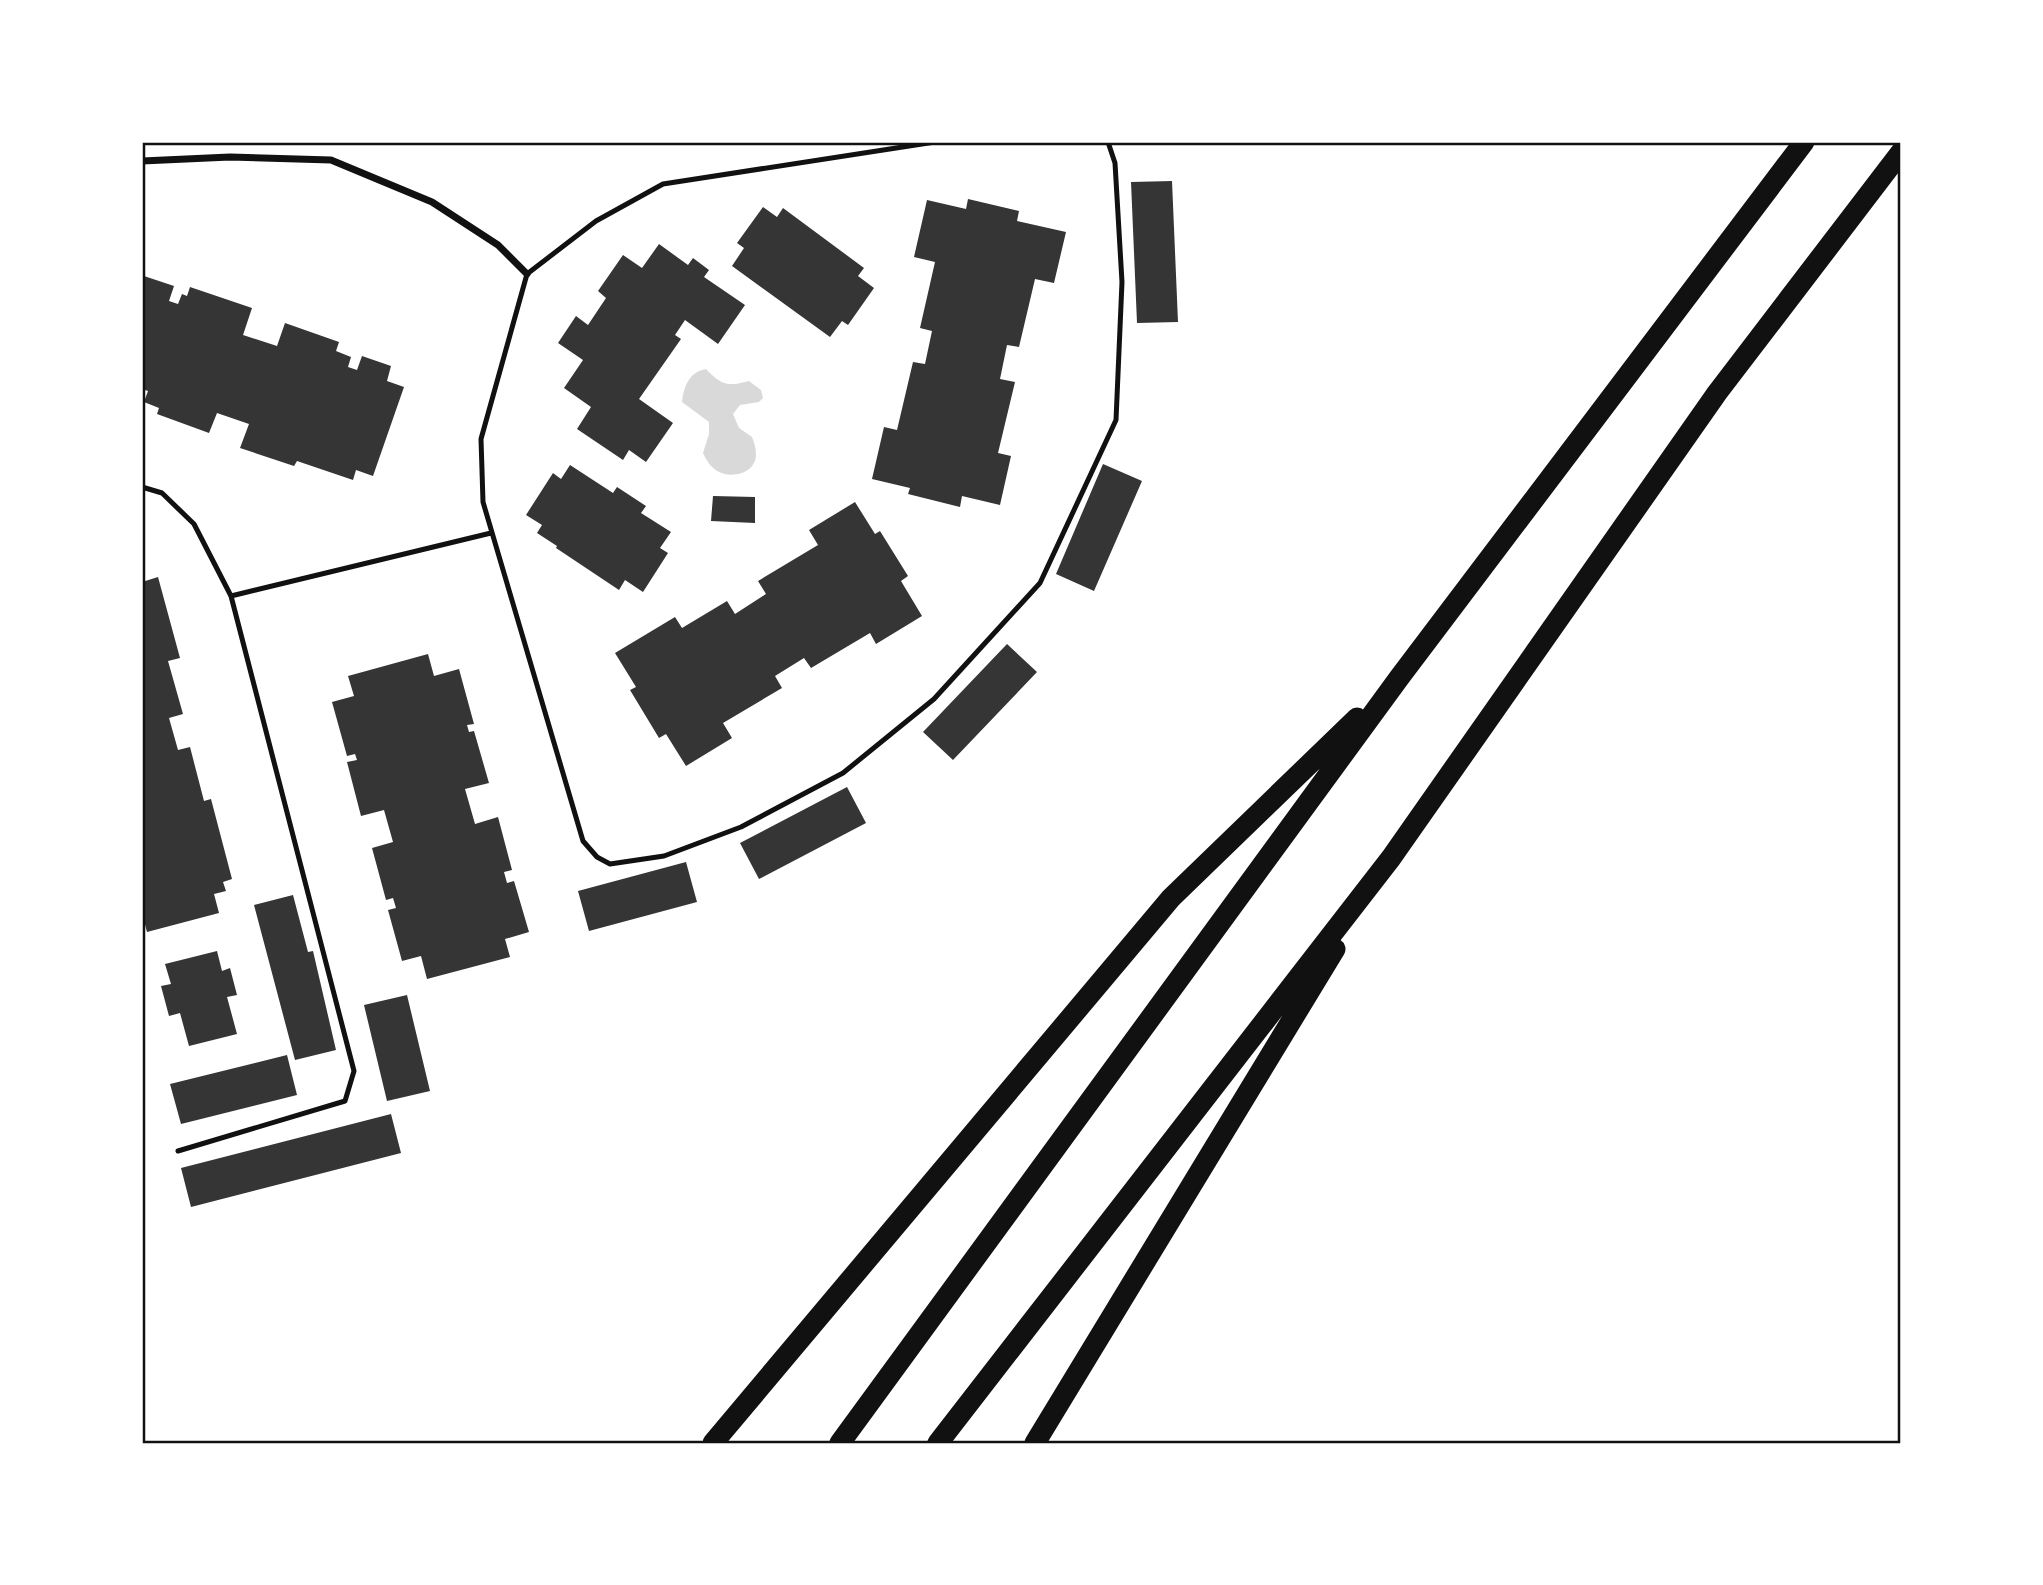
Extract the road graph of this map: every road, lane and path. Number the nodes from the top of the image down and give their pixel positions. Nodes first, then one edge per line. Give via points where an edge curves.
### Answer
1 (935, 142) edge
2 (1108, 142) edge
3 (1804, 142) edge
4 (1901, 152) edge
5 (142, 161) edge
6 (527, 274) junction
7 (142, 487) edge
8 (491, 533) junction
9 (231, 596) junction
10 (1399, 678) junction
11 (1391, 858) junction
12 (178, 1151) dead end
13 (713, 1443) edge
14 (840, 1443) edge
15 (938, 1443) edge
16 (1035, 1443) edge

1 - 6 lane via 663,184 596,221
2 - 8 lane via 1115,163 1122,282 1116,420 1040,583 934,699 843,773 741,827 664,856 610,864 597,857 583,841
3 - 10 highway
4 - 11 highway via 1717,393
5 - 6 street via 230,157 331,160 432,202 498,245
6 - 8 lane via 481,439 483,502
7 - 9 lane via 162,493 194,524
8 - 9 lane
9 - 12 lane via 354,1071 345,1101
10 - 13 highway via 1171,898
10 - 14 highway
11 - 15 highway
11 - 16 highway

